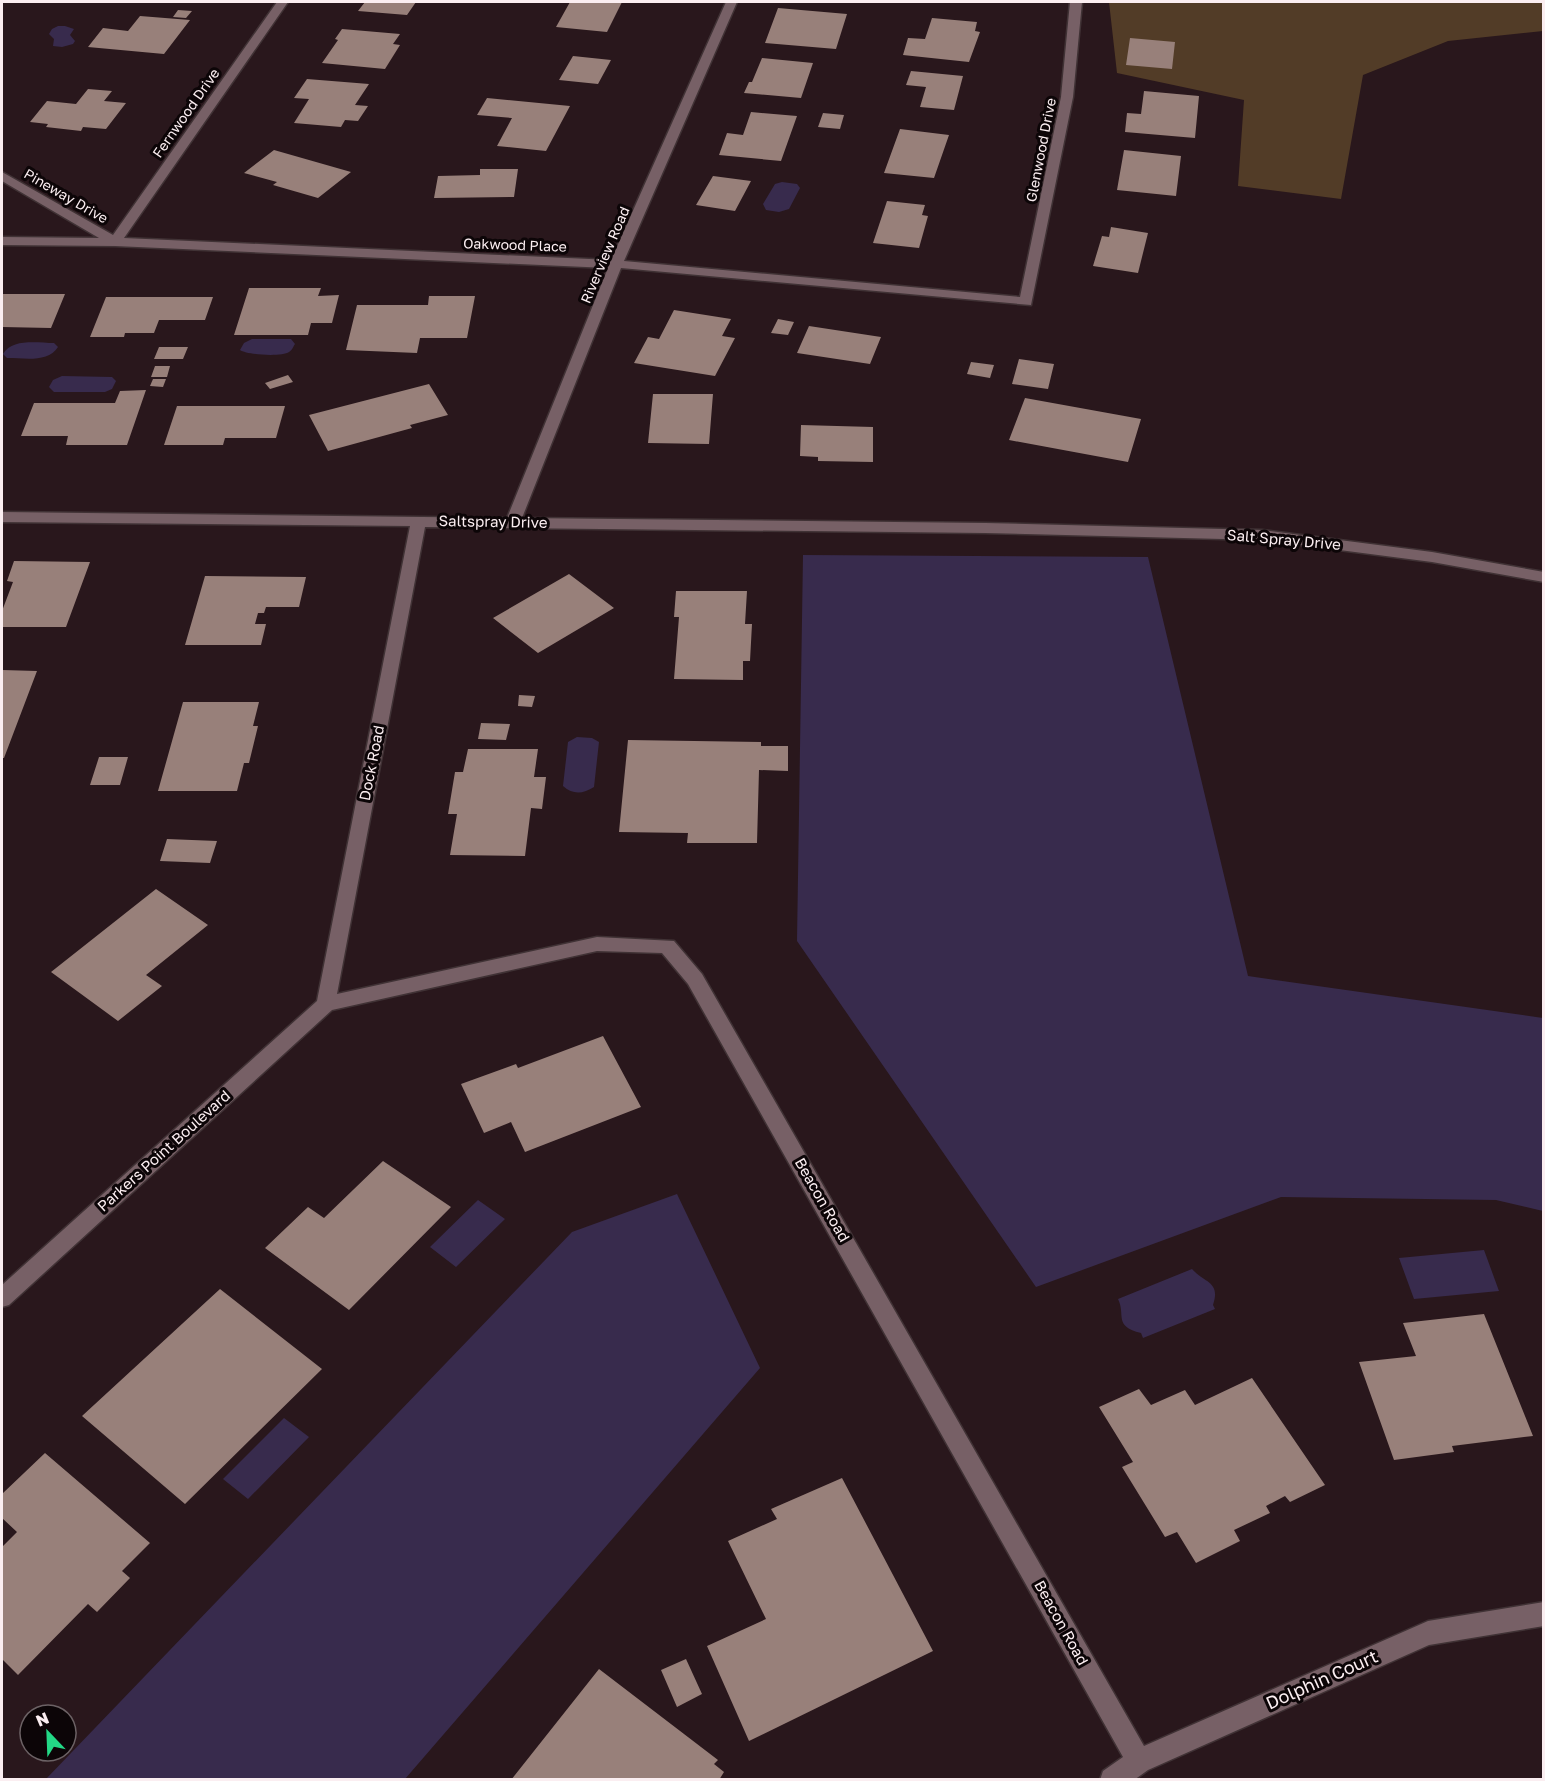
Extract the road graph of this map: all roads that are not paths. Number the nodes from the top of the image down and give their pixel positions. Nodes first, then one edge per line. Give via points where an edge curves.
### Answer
1 (282, 2) edge
2 (732, 2) edge
3 (1076, 2) edge
4 (2, 176) edge
5 (2, 241) edge
6 (115, 242) junction
7 (616, 264) junction
8 (1026, 302) joint
9 (2, 518) edge
10 (418, 522) junction
11 (512, 523) junction
12 (985, 528) joint
13 (1544, 578) edge
14 (326, 1004) junction
15 (2, 1298) edge
16 (1544, 1614) edge
17 (1139, 1761) junction
18 (1112, 1779) edge

1 - 6 street, Fernwood Drive
2 - 7 street, Riverview Road
3 - 8 street, Glenwood Drive via 1067,97
4 - 6 street, Pineway Drive
5 - 6 street, Oakwood Place
6 - 7 street, Oakwood Place
7 - 8 street, Oakwood Place
7 - 11 street, Riverview Road
9 - 10 street, Saltspray Drive
10 - 11 street, Saltspray Drive
10 - 14 street, Dock Road
11 - 12 street, Saltspray Drive
12 - 13 street, Salt Spray Drive via 1262,535 1432,557
14 - 15 street, Parkers Point Boulevard
14 - 17 street, Beacon Road via 597,944 667,946 695,979
16 - 17 street, Dolphin Court via 1428,1633
17 - 18 street, Dolphin Court

